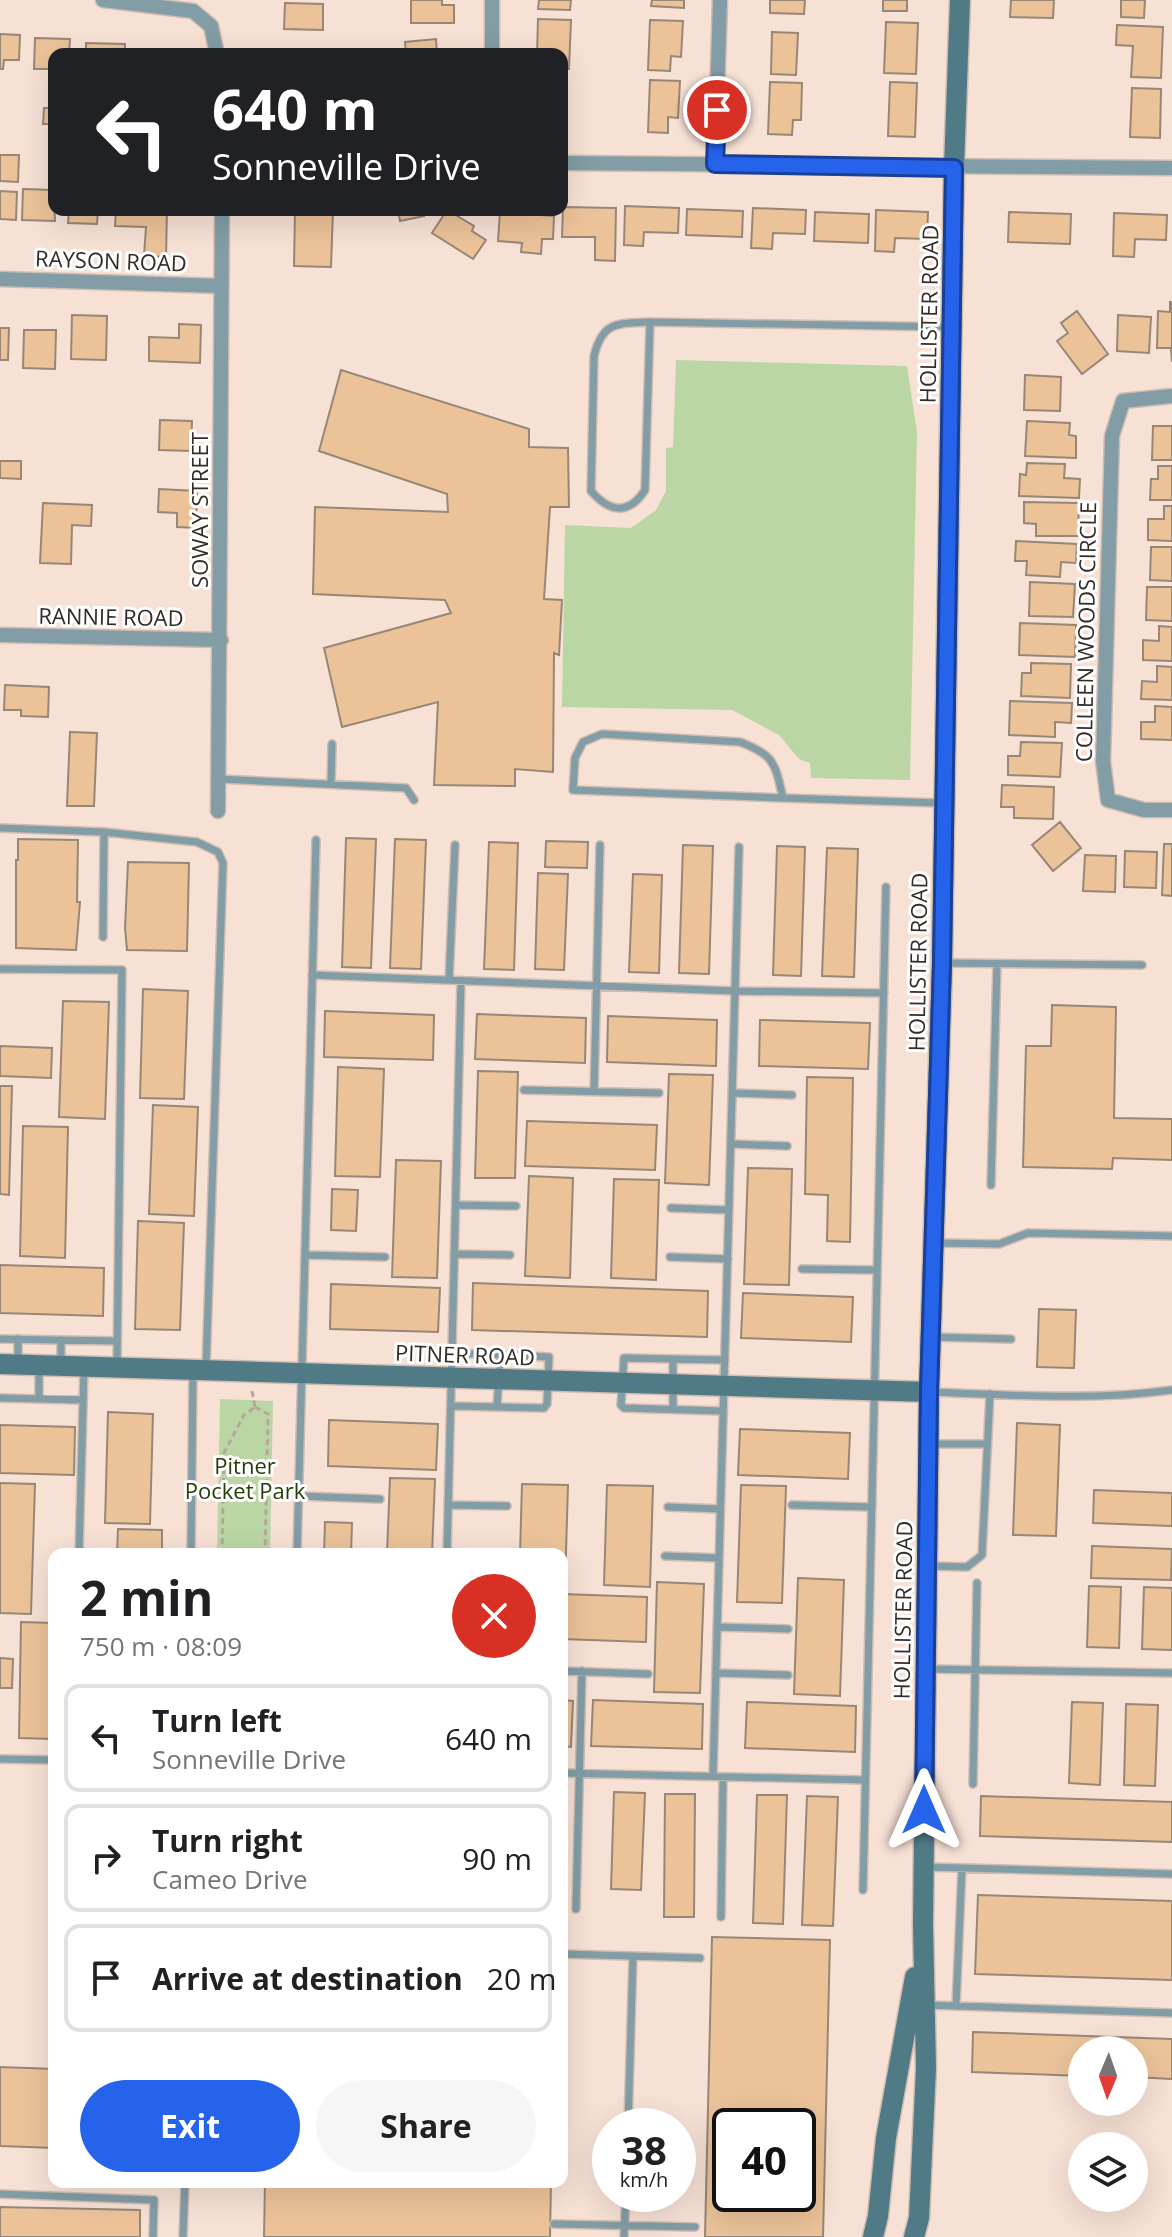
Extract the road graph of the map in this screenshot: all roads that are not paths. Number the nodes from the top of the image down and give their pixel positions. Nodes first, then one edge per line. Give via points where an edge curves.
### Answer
1 (103, 0) edge
2 (492, 0) edge
3 (720, 0) edge
4 (960, 0) edge
5 (216, 48) edge
6 (492, 48) edge
7 (568, 163) edge
8 (715, 164) junction
9 (954, 168) junction
10 (1172, 168) edge
11 (222, 216) edge
12 (0, 279) edge
13 (221, 286) junction
14 (650, 322) junction
15 (953, 327) junction
16 (1172, 396) edge
17 (0, 635) edge
18 (221, 640) junction
19 (332, 744) dead end
20 (219, 779) junction
21 (331, 784) junction
22 (783, 798) junction
23 (414, 800) dead end
24 (944, 803) junction
25 (1172, 810) edge
26 (218, 811) dead end
27 (0, 828) edge
28 (104, 832) junction
29 (316, 840) dead end
30 (455, 845) dead end
31 (600, 845) dead end
32 (739, 847) dead end
33 (886, 887) dead end
34 (103, 937) dead end
35 (942, 963) junction
36 (997, 964) junction
37 (1142, 965) dead end
38 (0, 969) edge
39 (312, 975) junction
40 (449, 980) junction
41 (461, 981) junction
42 (597, 986) junction
43 (735, 991) junction
44 (884, 993) junction
45 (524, 1090) dead end
46 (594, 1092) junction
47 (659, 1093) dead end
48 (732, 1093) junction
49 (792, 1095) dead end
50 (731, 1144) junction
51 (787, 1146) dead end
52 (991, 1185) dead end
53 (456, 1205) junction
54 (516, 1206) dead end
55 (671, 1208) dead end
56 (729, 1210) junction
57 (1172, 1236) edge
58 (933, 1243) junction
59 (454, 1254) junction
60 (305, 1255) junction
61 (510, 1255) dead end
62 (385, 1257) dead end
63 (670, 1257) dead end
64 (728, 1259) junction
65 (802, 1269) dead end
66 (877, 1270) junction
67 (930, 1336) junction
68 (0, 1339) edge
69 (18, 1339) junction
70 (1011, 1339) dead end
71 (61, 1340) junction
72 (117, 1341) junction
73 (452, 1353) junction
74 (500, 1356) junction
75 (673, 1359) junction
76 (725, 1360) junction
77 (9, 1364) edge
78 (39, 1365) junction
79 (61, 1366) junction
80 (84, 1367) junction
81 (117, 1367) junction
82 (199, 1370) junction
83 (302, 1374) junction
84 (452, 1377) junction
85 (499, 1379) junction
86 (548, 1380) junction
87 (623, 1383) junction
88 (673, 1384) junction
89 (724, 1386) junction
90 (874, 1390) junction
91 (1172, 1390) edge
92 (929, 1392) junction
93 (990, 1394) junction
94 (0, 1398) edge
95 (39, 1399) junction
96 (83, 1400) junction
97 (451, 1406) junction
98 (497, 1407) junction
99 (673, 1409) junction
100 (723, 1411) junction
101 (928, 1444) junction
102 (987, 1444) junction
103 (299, 1496) junction
104 (380, 1499) dead end
105 (448, 1505) junction
106 (792, 1505) dead end
107 (507, 1506) dead end
108 (668, 1507) dead end
109 (872, 1507) junction
110 (720, 1509) junction
111 (79, 1548) edge
112 (191, 1548) edge
113 (297, 1548) edge
114 (447, 1548) edge
115 (665, 1556) dead end
116 (719, 1558) junction
117 (926, 1566) junction
118 (977, 1583) dead end
119 (717, 1627) junction
120 (788, 1629) dead end
121 (925, 1669) junction
122 (975, 1670) junction
123 (568, 1671) edge
124 (582, 1671) junction
125 (716, 1673) junction
126 (1172, 1673) edge
127 (648, 1674) dead end
128 (788, 1675) dead end
129 (0, 1759) edge
130 (48, 1760) edge
131 (568, 1773) edge
132 (579, 1773) junction
133 (713, 1776) junction
134 (723, 1777) junction
135 (865, 1780) junction
136 (973, 1784) dead end
137 (924, 1867) junction
138 (962, 1868) junction
139 (1172, 1874) edge
140 (863, 1890) dead end
141 (576, 1909) dead end
142 (721, 1917) dead end
143 (923, 1925) junction
144 (568, 1954) edge
145 (633, 1956) junction
146 (700, 1958) dead end
147 (925, 2005) junction
148 (956, 2006) junction
149 (1172, 2013) edge
150 (629, 2108) edge
151 (886, 2138) junction
152 (923, 2143) junction
153 (185, 2188) edge
154 (0, 2194) edge
155 (625, 2212) edge
156 (554, 2224) dead end
157 (625, 2226) junction
158 (695, 2227) dead end
159 (153, 2237) edge
160 (183, 2237) edge
161 (624, 2237) edge
162 (873, 2237) edge
163 (914, 2237) edge

1 - 5 street via 193,11 211,26
2 - 6 street
3 - 8 street
4 - 9 street, HOLLISTER ROAD
7 - 8 street
8 - 9 street
9 - 10 street
9 - 15 street, HOLLISTER ROAD
11 - 13 street, SOWAY STREET
12 - 13 street, RAYSON ROAD
13 - 18 street, SOWAY STREET
14 - 14 lane via 613,324 598,338 594,356 591,491 601,503 618,509 636,503 645,490
14 - 15 lane
15 - 24 street, HOLLISTER ROAD
16 - 25 street, COLLEEN WOODS CIRCLE via 1123,401 1112,436 1103,761 1108,800 1144,810
17 - 18 street, RANNIE ROAD
18 - 20 street, SOWAY STREET
19 - 21 lane
20 - 21 lane
20 - 26 street, SOWAY STREET
21 - 23 lane via 406,788
22 - 22 lane via 573,790 575,758 583,742 602,734 740,742 761,749 775,765
22 - 24 lane
24 - 35 street, HOLLISTER ROAD
27 - 28 lane
28 - 34 lane
28 - 82 lane via 197,842 218,852 223,863
29 - 39 lane
30 - 40 lane
31 - 42 lane
32 - 43 lane
33 - 44 lane
35 - 36 lane
35 - 58 street, HOLLISTER ROAD
36 - 37 lane
36 - 52 lane
38 - 72 lane via 122,970
39 - 40 lane
39 - 60 lane
40 - 41 lane
41 - 42 lane
41 - 53 lane
42 - 43 lane
42 - 46 lane
43 - 44 lane
43 - 48 lane
44 - 66 lane
45 - 46 lane
46 - 47 lane
48 - 49 lane
48 - 50 lane
50 - 51 lane
50 - 56 lane
53 - 54 lane
53 - 59 lane
55 - 56 lane
56 - 64 lane
57 - 58 lane via 1028,1233 999,1244
58 - 67 street, HOLLISTER ROAD
59 - 61 lane
59 - 73 lane
60 - 62 lane
60 - 83 lane
63 - 64 lane
64 - 76 lane
65 - 66 lane
66 - 90 lane
67 - 70 lane
67 - 92 street, HOLLISTER ROAD
68 - 69 lane
69 - 71 lane
69 - 77 lane
71 - 72 lane
71 - 79 lane
72 - 81 lane
73 - 74 lane
73 - 84 lane
74 - 85 lane
74 - 86 lane via 549,1357
75 - 76 lane
75 - 87 lane via 624,1358
75 - 88 lane
76 - 89 lane
77 - 78 street, PITNER ROAD
78 - 79 street, PITNER ROAD
78 - 95 lane
79 - 80 street, PITNER ROAD
80 - 81 street, PITNER ROAD
80 - 96 lane
81 - 82 street, PITNER ROAD
82 - 83 street, PITNER ROAD
82 - 112 lane
83 - 84 street, PITNER ROAD
83 - 103 lane
84 - 85 street, PITNER ROAD
84 - 97 lane
85 - 86 street, PITNER ROAD
85 - 98 lane
86 - 87 street, PITNER ROAD
86 - 98 lane via 544,1408
87 - 88 street, PITNER ROAD
87 - 99 lane via 624,1408
88 - 89 street, PITNER ROAD
88 - 99 lane
89 - 90 street, PITNER ROAD
89 - 100 lane
90 - 92 street, PITNER ROAD
90 - 109 lane
91 - 93 lane
92 - 93 lane
92 - 101 street, HOLLISTER ROAD
93 - 102 lane
94 - 95 lane
95 - 96 lane
96 - 111 lane
97 - 98 lane
97 - 105 lane
99 - 100 lane
100 - 110 lane
101 - 102 lane
101 - 117 street, HOLLISTER ROAD
102 - 117 lane via 982,1555 967,1567
103 - 104 lane
103 - 113 lane
105 - 107 lane
105 - 114 lane
106 - 109 lane
108 - 110 lane
109 - 135 lane
110 - 116 lane
115 - 116 lane
116 - 119 lane
117 - 121 street, HOLLISTER ROAD
118 - 122 lane
119 - 120 lane
119 - 125 lane
121 - 122 lane
121 - 137 street, HOLLISTER ROAD
122 - 126 lane
122 - 136 lane
123 - 124 lane
124 - 127 lane
124 - 132 lane
125 - 128 lane
125 - 133 lane
129 - 130 lane
131 - 132 lane
132 - 133 lane
132 - 141 lane
133 - 134 lane
134 - 135 lane
134 - 142 lane
135 - 140 lane
137 - 138 lane
137 - 143 street, HOLLISTER ROAD
138 - 139 lane
138 - 148 lane
143 - 147 street, HOLLISTER ROAD
143 - 151 street, HOLLISTER ROAD
144 - 145 lane
145 - 146 lane
145 - 150 lane
147 - 148 lane
147 - 152 street, HOLLISTER ROAD
148 - 149 lane
151 - 152 street
151 - 162 street, HOLLISTER ROAD
152 - 163 street, HOLLISTER ROAD
153 - 160 lane
154 - 159 lane via 154,2200
155 - 157 lane
156 - 157 lane
157 - 158 lane
157 - 161 lane

